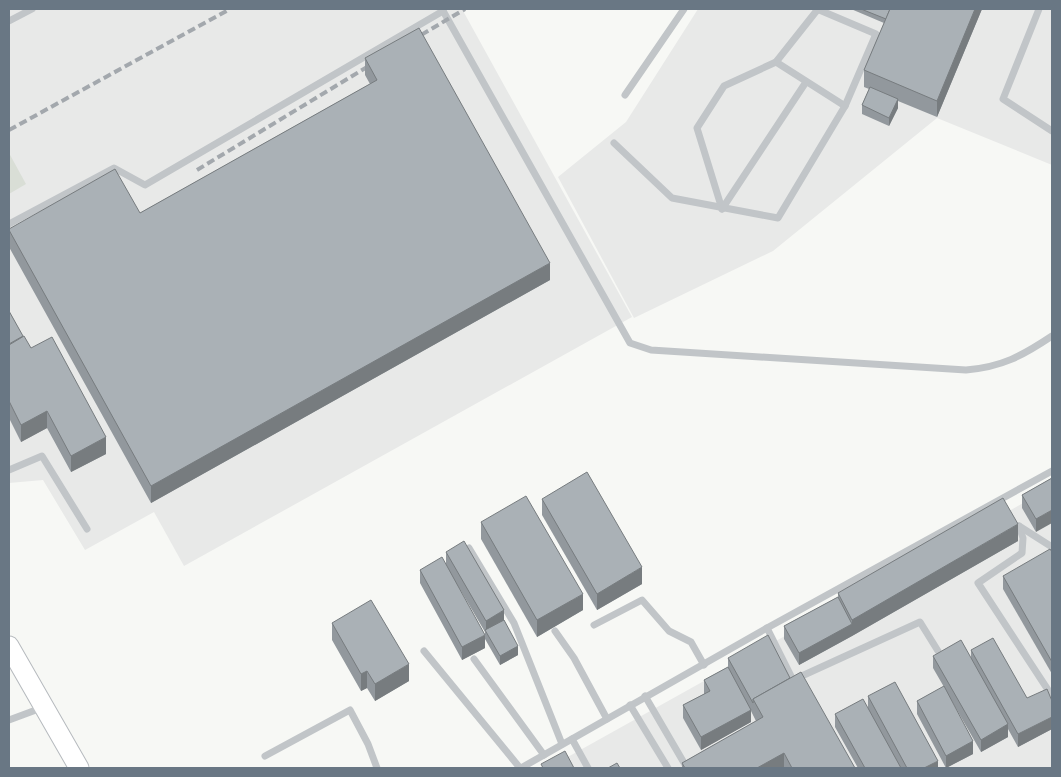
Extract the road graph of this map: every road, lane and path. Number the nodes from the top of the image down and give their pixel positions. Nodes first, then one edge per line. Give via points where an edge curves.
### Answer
1 (32, 9) edge
2 (684, 9) edge
3 (817, 9) edge
4 (1039, 9) edge
5 (442, 10) edge
6 (9, 22) edge
7 (776, 62) junction
8 (806, 82) junction
9 (625, 95) dead end
10 (846, 106) junction
11 (1052, 131) edge
12 (614, 143) dead end
13 (722, 208) junction
14 (9, 224) edge
15 (1052, 336) edge
16 (9, 470) edge
17 (1052, 471) edge
18 (1014, 519) edge
19 (1019, 526) junction
20 (86, 529) dead end
21 (1052, 547) edge
22 (469, 548) edge
23 (594, 625) dead end
24 (767, 628) junction
25 (555, 630) dead end
26 (9, 646) edge
27 (424, 651) dead end
28 (938, 651) edge
29 (474, 659) dead end
30 (704, 665) junction
31 (646, 696) junction
32 (1052, 696) edge
33 (630, 705) junction
34 (44, 707) junction
35 (607, 719) junction
36 (9, 720) edge
37 (572, 739) junction
38 (562, 744) junction
39 (544, 755) junction
40 (265, 756) dead end
41 (696, 764) edge
42 (80, 768) edge
43 (377, 768) edge
44 (520, 768) edge
45 (588, 768) edge
46 (668, 768) edge
47 (688, 768) edge

1 - 6 lane
2 - 9 lane
3 - 7 lane
3 - 10 lane via 876,34
4 - 11 lane via 1003,99
5 - 14 lane via 145,185 114,168
5 - 15 lane via 630,343 651,350 966,370 992,368 1010,362
7 - 8 lane
7 - 13 lane via 724,86 697,128
8 - 10 lane
8 - 13 lane
10 - 13 lane via 778,218
12 - 13 lane via 672,198
16 - 20 lane via 42,456
17 - 24 lane via 1002,502
18 - 19 lane
19 - 21 lane
19 - 32 lane via 1023,538 1022,553 978,583
22 - 38 lane via 514,623
23 - 30 lane via 642,600 669,631 691,642
24 - 28 lane via 793,680 920,622
24 - 30 lane
25 - 35 lane
26 - 34 main road
27 - 44 lane
29 - 39 lane
30 - 31 lane
31 - 33 lane
31 - 47 lane
33 - 35 lane
33 - 46 lane
34 - 36 lane
34 - 42 main road
35 - 37 lane
37 - 38 lane
37 - 45 lane
38 - 39 lane
39 - 44 lane
40 - 43 lane via 350,710
41 - 47 lane

